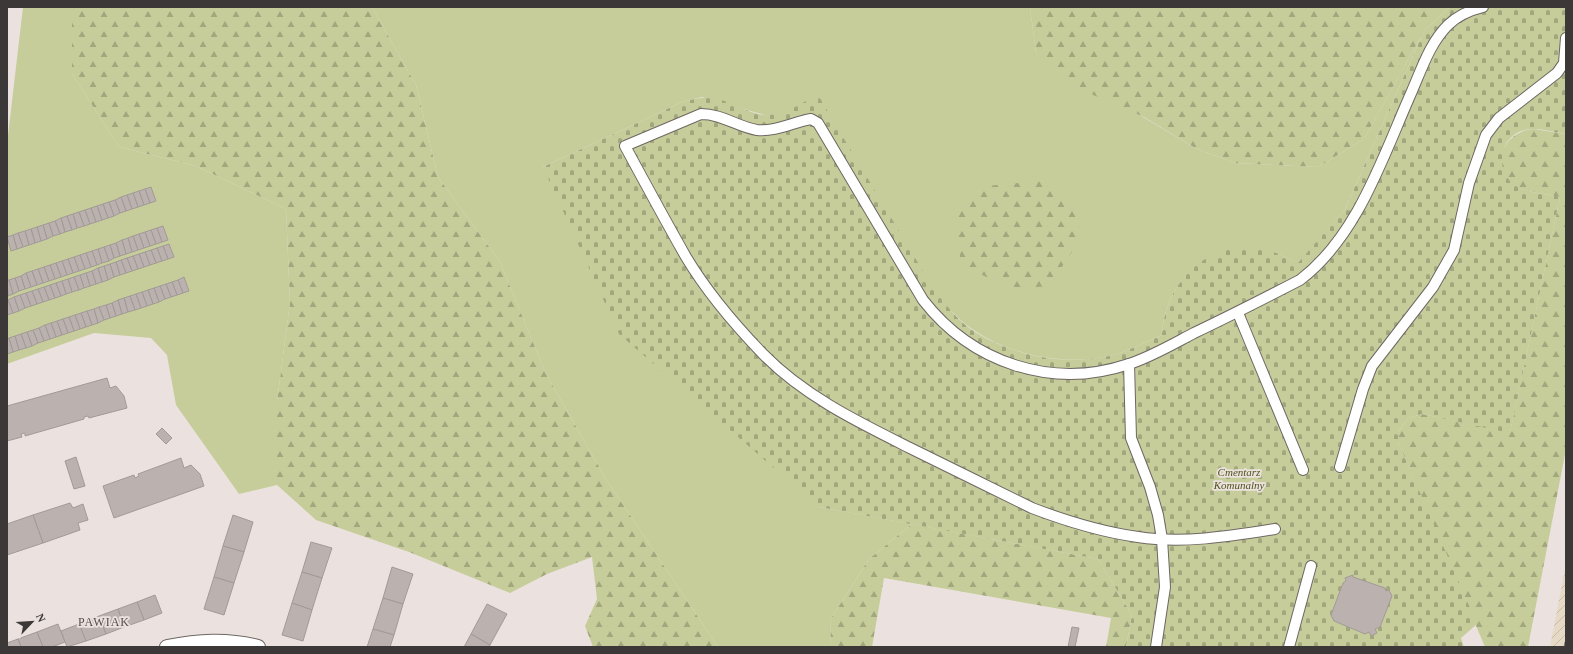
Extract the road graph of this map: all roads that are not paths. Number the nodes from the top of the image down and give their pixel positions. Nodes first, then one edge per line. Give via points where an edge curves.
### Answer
1 (1483, 7) edge
2 (1566, 38) edge
3 (1238, 313) dead end
4 (1129, 364) junction
5 (1340, 467) dead end
6 (1303, 470) dead end
7 (1275, 529) dead end
8 (1162, 539) junction
9 (1311, 566) dead end
10 (167, 647) edge
11 (258, 647) edge
12 (1156, 647) edge
13 (1289, 647) edge

1 - 4 street via 1464,14 1449,24 1432,46 1353,220 1334,248 1308,274 1279,291
2 - 5 street via 1564,63 1557,73 1499,118 1486,135 1470,183 1454,250 1433,287 1372,366
3 - 6 street
4 - 8 street via 1131,438 1150,487
4 - 8 street via 1073,374 1044,372 1001,361 977,350 954,334 923,300 818,123 811,119 780,128 756,130 710,114 701,114 625,146 687,258 707,287 764,354 818,399 848,417 1032,508 1101,530
7 - 8 street via 1195,539
8 - 12 street via 1165,587
9 - 13 street
10 - 11 street via 228,641

